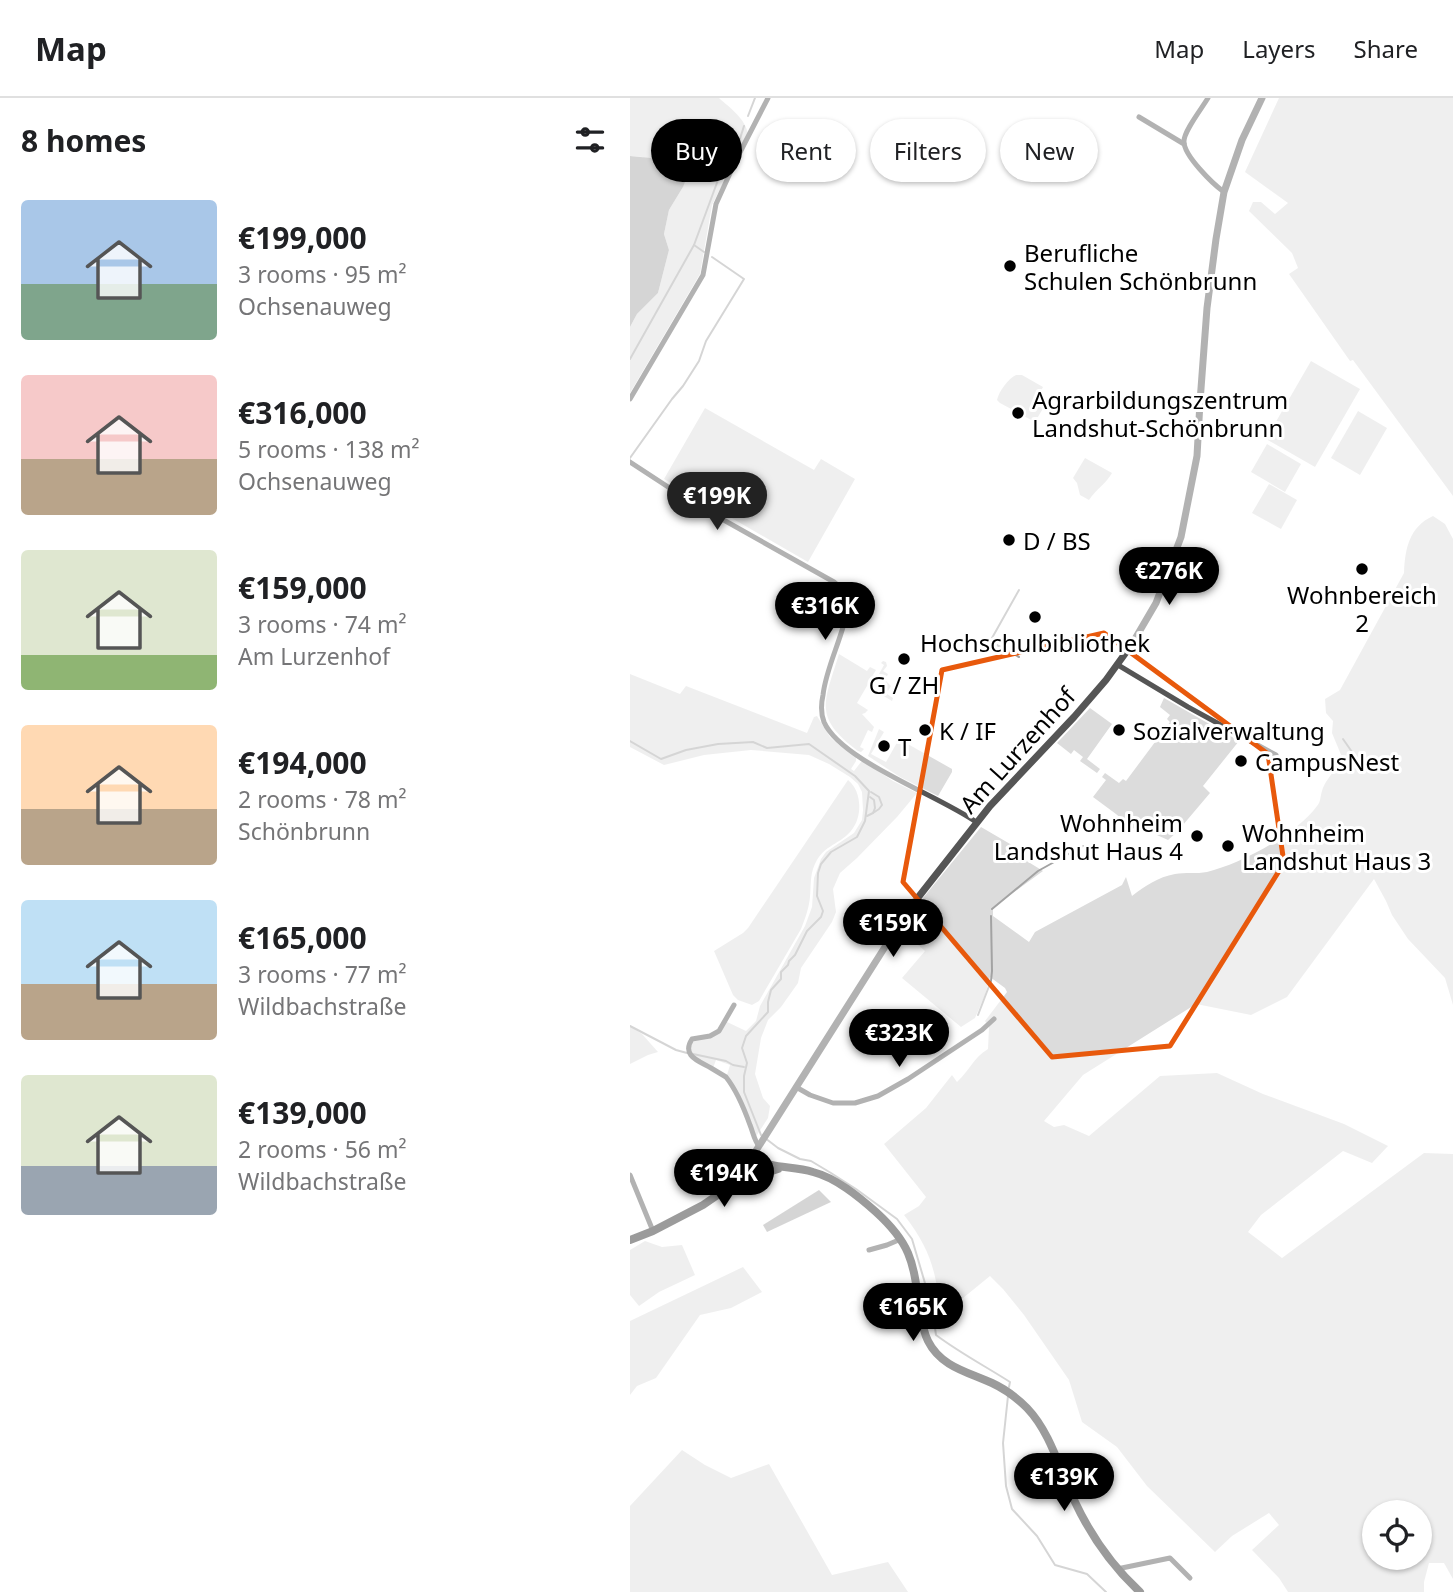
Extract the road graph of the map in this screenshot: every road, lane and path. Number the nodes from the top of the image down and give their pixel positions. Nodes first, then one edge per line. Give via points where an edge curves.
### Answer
1 (768, 98) edge
2 (1208, 98) edge
3 (1262, 98) edge
4 (1139, 117) dead end
5 (1184, 144) junction
6 (1224, 192) junction
7 (630, 399) edge
8 (630, 463) edge
9 (1118, 665) junction
10 (1276, 755) dead end
11 (976, 822) junction
12 (734, 1005) dead end
13 (994, 1019) dead end
14 (796, 1087) junction
15 (761, 1143) junction
16 (752, 1157) junction
17 (785, 1168) junction
18 (630, 1175) edge
19 (735, 1183) junction
20 (653, 1231) junction
21 (901, 1239) junction
22 (630, 1240) edge
23 (869, 1250) dead end
24 (1117, 1569) junction
25 (1190, 1577) dead end
26 (1140, 1592) edge

1 - 7 street via 716,204 703,275
2 - 5 street
3 - 6 street, Am Lurzenhof via 1241,140
4 - 5 street
5 - 6 street
6 - 9 street, Am Lurzenhof via 1208,306 1197,456 1186,518 1156,603
8 - 11 street via 841,588 848,607 823,692 824,721 840,742 862,758
9 - 10 street
9 - 11 street, Am Lurzenhof
11 - 14 street, Am Lurzenhof via 909,909
12 - 15 street via 719,1031 692,1039 688,1050 730,1082 755,1142
13 - 14 street via 878,1097 834,1103
14 - 15 street, Am Lurzenhof
15 - 16 street, Am Lurzenhof
16 - 17 main road
16 - 19 main road, Am Lurzenhof
17 - 19 main road
17 - 21 main road via 812,1171 840,1185 868,1205
18 - 20 street
19 - 20 main road
20 - 22 main road
21 - 23 street
21 - 24 main road via 912,1260 924,1330 933,1349 955,1368 1000,1387 1033,1415 1081,1514
24 - 25 street via 1170,1558
24 - 26 main road

